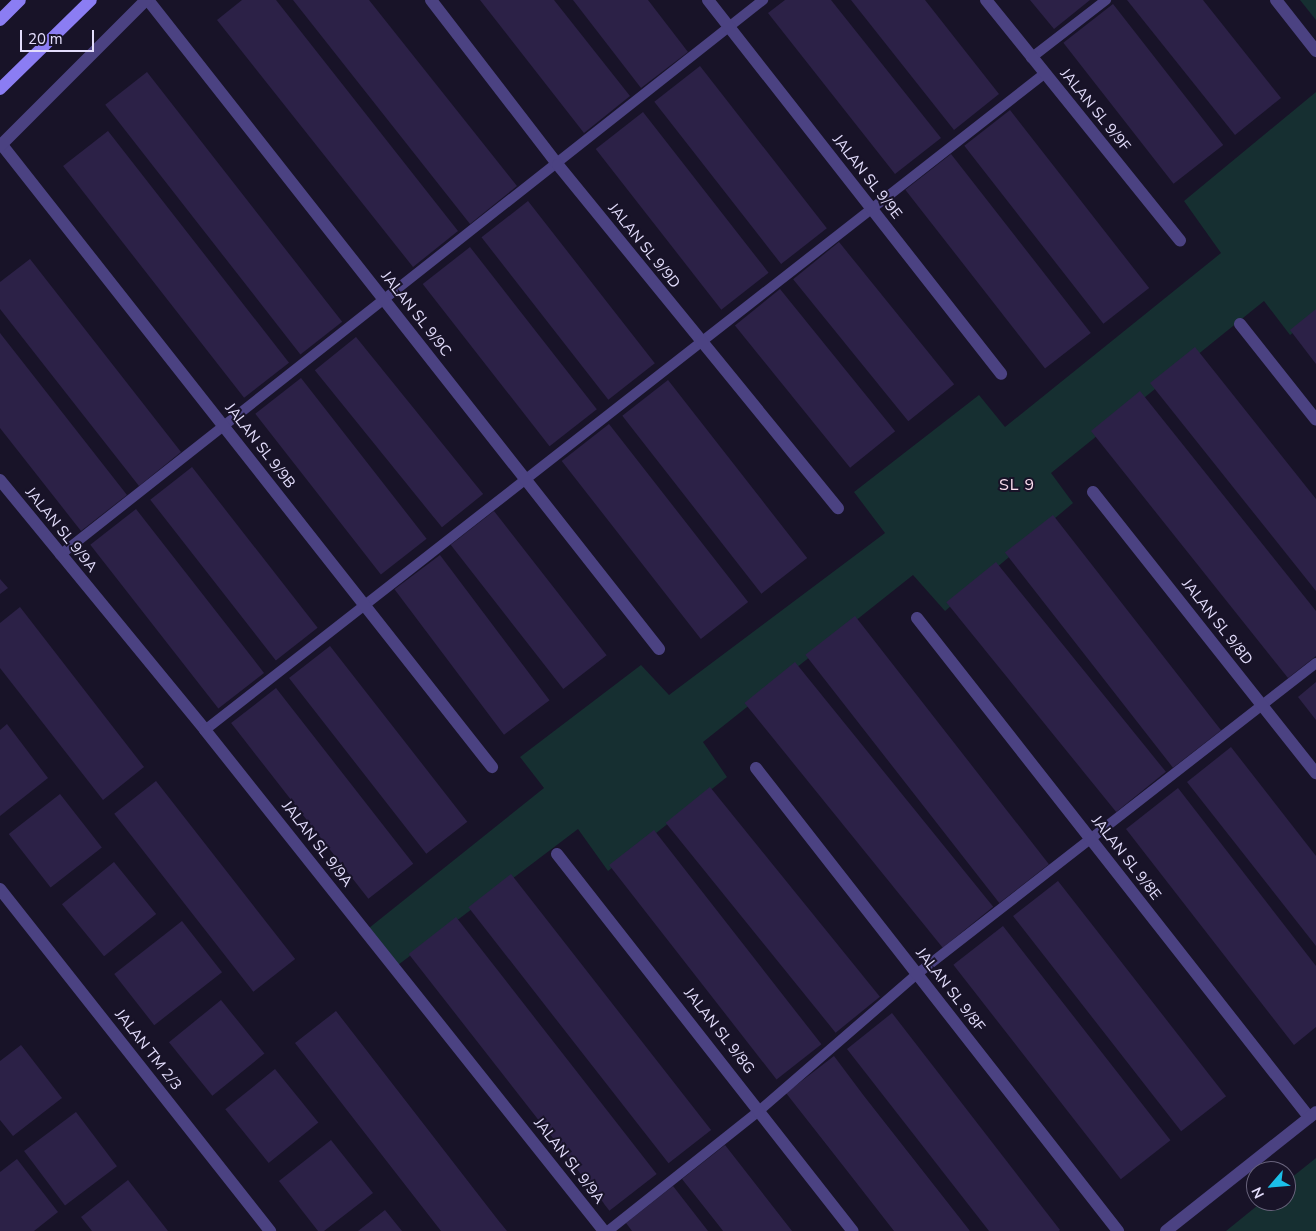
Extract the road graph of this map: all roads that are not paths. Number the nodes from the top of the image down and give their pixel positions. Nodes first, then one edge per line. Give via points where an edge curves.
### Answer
1 (20, 0) edge
2 (91, 0) edge
3 (147, 0) edge
4 (431, 0) edge
5 (708, 0) edge
6 (764, 0) edge
7 (986, 0) edge
8 (1106, 0) edge
9 (1276, 0) edge
10 (0, 20) edge
11 (729, 27) junction
12 (1316, 51) edge
13 (1031, 58) junction
14 (1044, 74) junction
15 (0, 89) edge
16 (1, 146) edge
17 (558, 165) junction
18 (870, 208) junction
19 (1180, 240) dead end
20 (384, 300) junction
21 (1240, 324) dead end
22 (701, 342) junction
23 (1001, 374) dead end
24 (1316, 420) edge
25 (222, 424) junction
26 (524, 478) junction
27 (0, 480) edge
28 (1093, 492) dead end
29 (838, 508) dead end
30 (60, 555) junction
31 (364, 604) junction
32 (917, 618) dead end
33 (659, 649) dead end
34 (1316, 663) edge
35 (1262, 705) junction
36 (205, 730) junction
37 (492, 768) dead end
38 (756, 768) dead end
39 (1316, 773) edge
40 (1091, 840) junction
41 (557, 854) dead end
42 (0, 890) edge
43 (917, 974) junction
44 (760, 1110) junction
45 (1313, 1115) edge
46 (270, 1231) edge
47 (604, 1231) edge
48 (608, 1231) edge
49 (853, 1231) edge
50 (1118, 1231) edge
51 (1166, 1231) edge

1 - 10 street
2 - 15 street
3 - 16 street
3 - 20 street, JALAN SL 9/9C
4 - 17 street, JALAN SL 9/9D
5 - 11 street, JALAN SL 9/9E
6 - 11 lane
7 - 13 street, JALAN SL 9/9F
8 - 13 lane
9 - 12 street
11 - 17 lane
11 - 18 street, JALAN SL 9/9E
13 - 14 street, JALAN SL 9/9F
14 - 18 lane
14 - 19 street, JALAN SL 9/9F
16 - 25 street, JALAN SL 9/9B
17 - 20 lane
17 - 22 street, JALAN SL 9/9D
18 - 22 lane
18 - 23 street, JALAN SL 9/9E
20 - 25 lane
20 - 26 street, JALAN SL 9/9C
21 - 24 street
22 - 26 lane
22 - 29 street, JALAN SL 9/9D
25 - 30 lane
25 - 31 street, JALAN SL 9/9B
26 - 31 lane
26 - 33 street, JALAN SL 9/9C
27 - 30 street, JALAN SL 9/9A
28 - 35 street, JALAN SL 9/8D
30 - 36 street, JALAN SL 9/9A
31 - 36 lane
31 - 37 street, JALAN SL 9/9B
32 - 40 street, JALAN SL 9/8E
34 - 35 lane
35 - 39 street, JALAN SL 9/8D
35 - 40 lane
36 - 47 street, JALAN SL 9/9A
38 - 43 street, JALAN SL 9/8F
40 - 43 lane
40 - 45 street, JALAN SL 9/8E
41 - 44 street, JALAN SL 9/8G
42 - 46 street, JALAN TM 2/3
43 - 44 lane
43 - 50 street, JALAN SL 9/8F
44 - 48 lane
44 - 49 street, JALAN SL 9/8G
45 - 51 street

